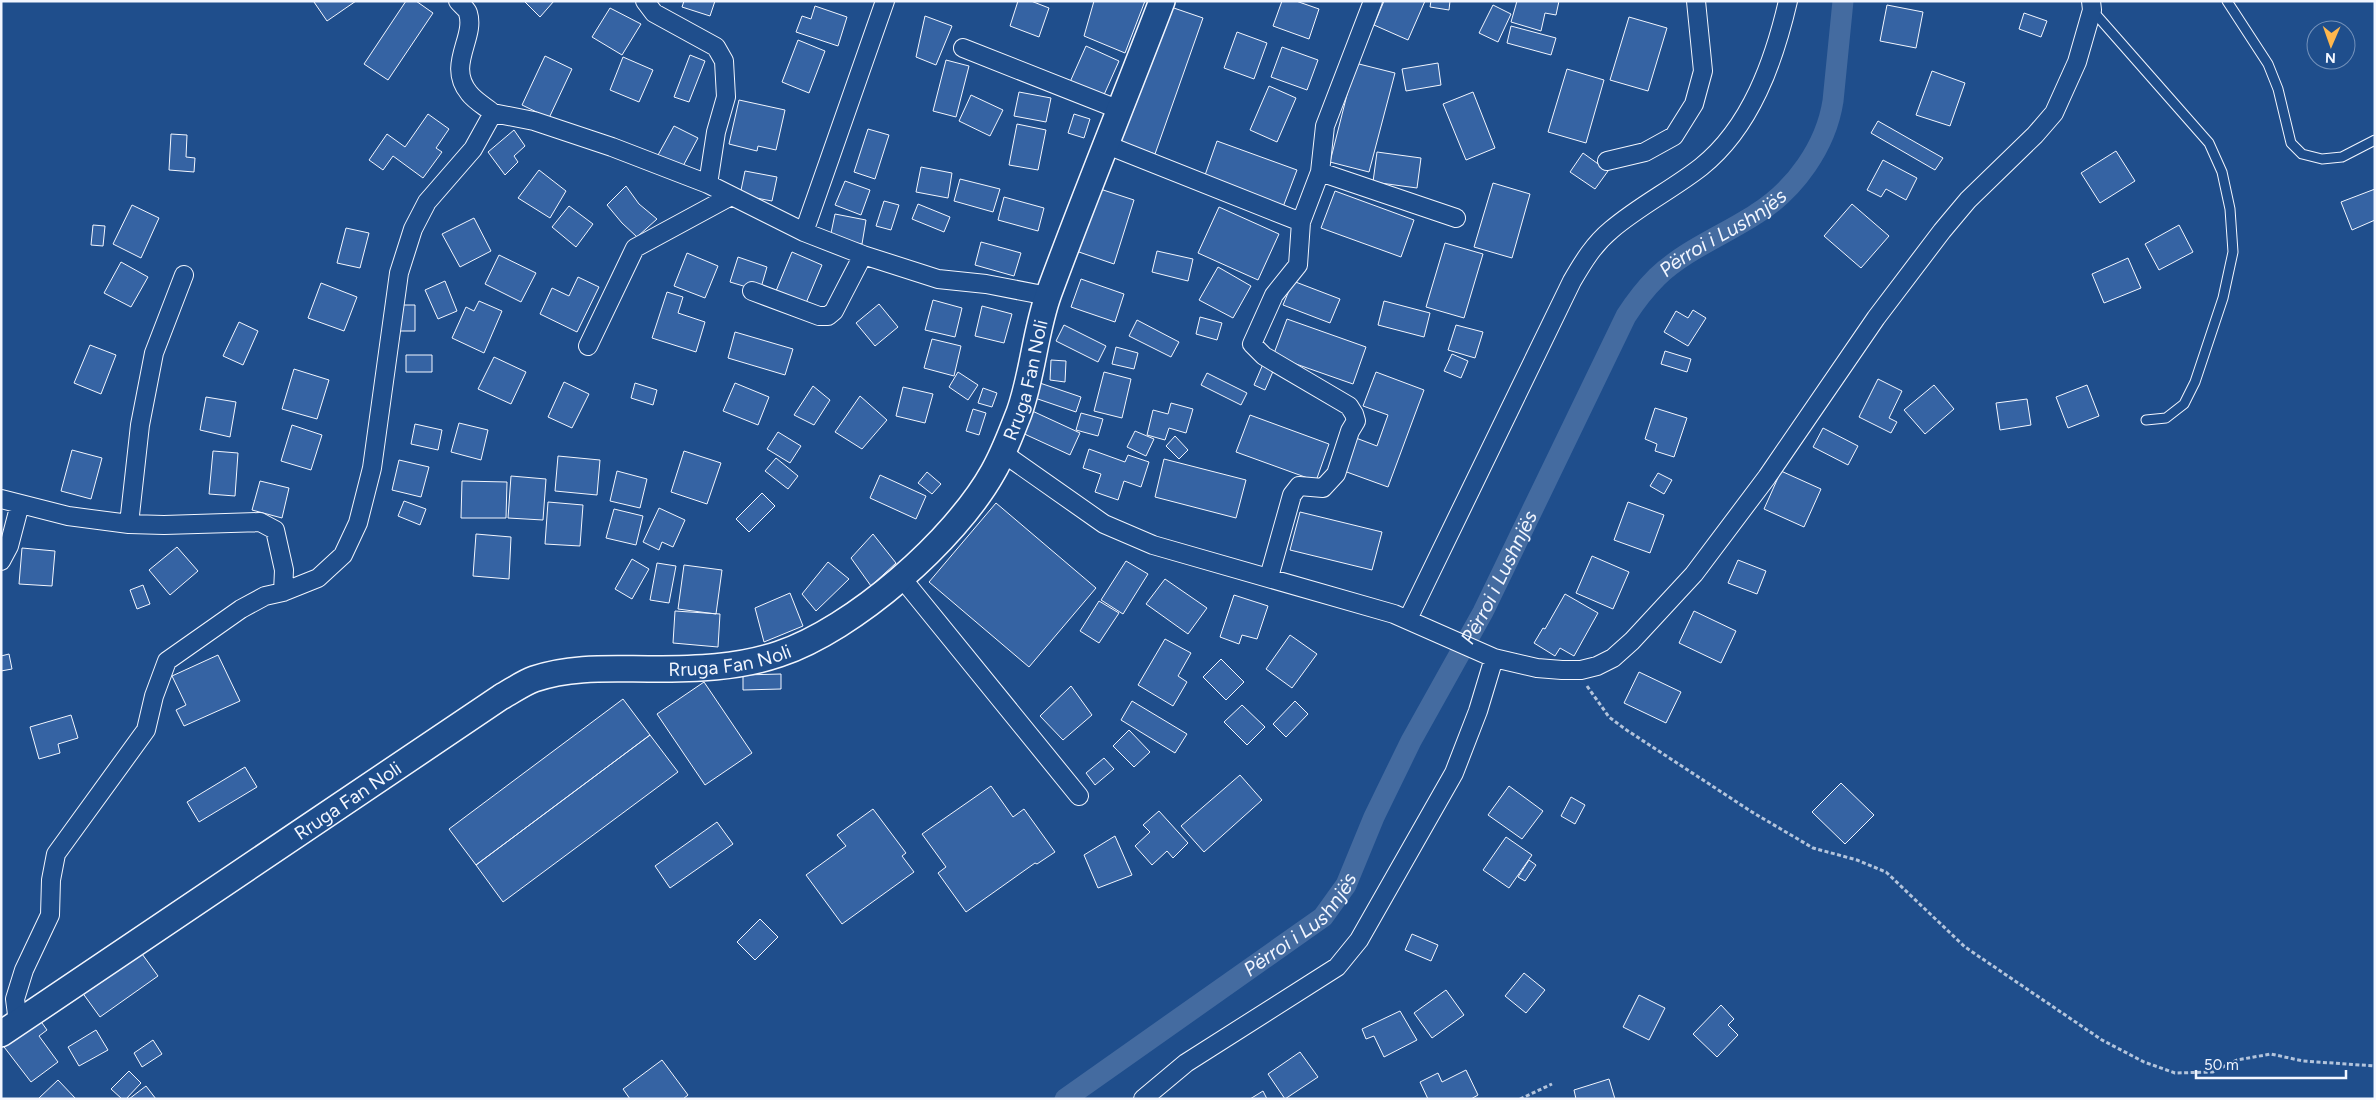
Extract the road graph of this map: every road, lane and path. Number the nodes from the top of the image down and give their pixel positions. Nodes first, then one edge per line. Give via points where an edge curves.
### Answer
1 (458, 1) edge
2 (645, 1) edge
3 (885, 1) edge
4 (1162, 1) edge
5 (1373, 1) edge
6 (1696, 1) edge
7 (1788, 1) edge
8 (2227, 1) edge
9 (2092, 6) edge
10 (963, 48) dead end
11 (1120, 110) junction
12 (494, 113) junction
13 (2375, 140) edge
14 (1107, 145) junction
15 (1607, 160) dead end
16 (1320, 172) junction
17 (708, 184) junction
18 (731, 196) junction
19 (1456, 218) dead end
20 (1301, 222) junction
21 (804, 232) junction
22 (863, 255) junction
23 (184, 275) dead end
24 (752, 291) dead end
25 (1048, 296) junction
26 (588, 346) dead end
27 (2146, 420) dead end
28 (1003, 452) junction
29 (1, 498) edge
30 (20, 504) junction
31 (129, 524) junction
32 (1, 561) edge
33 (901, 577) junction
34 (1269, 578) junction
35 (283, 592) junction
36 (1408, 619) junction
37 (1491, 657) junction
38 (1580, 670) junction
39 (1079, 796) dead end
40 (10, 1028) edge
41 (2375, 1066) edge
42 (1552, 1084) dead end
43 (1143, 1099) edge
44 (1520, 1099) edge

1 - 12 street via 468,13 469,30 460,72 468,93
2 - 17 street via 654,12 716,47 724,61 726,97 716,132
3 - 21 street
4 - 11 main road, Rruga Fan Noli
5 - 16 street via 1325,126
6 - 15 street via 1702,71 1694,104 1674,136 1645,152
7 - 36 street via 1776,45 1758,90 1727,140 1702,166 1610,230 1586,258
8 - 13 lane via 2268,64 2278,89 2291,143 2302,154 2322,160 2342,156
9 - 27 lane via 2209,143 2222,172 2230,209 2233,252 2223,298 2195,382 2184,404 2166,418
9 - 38 street via 2077,62 2054,113 1942,230 1694,574 1613,658
10 - 11 street
11 - 14 main road, Rruga Fan Noli
12 - 17 street via 534,121
12 - 35 street via 473,149 427,202 413,229 399,273 372,468 358,523 337,561 318,578
14 - 20 street
14 - 25 main road, Rruga Fan Noli
16 - 19 street
16 - 20 street
17 - 18 street
18 - 21 street
18 - 26 street via 635,248
20 - 34 street via 1298,265 1274,295 1252,344 1264,356 1349,406 1356,422 1336,474 1323,488 1298,486 1292,495
21 - 22 street
22 - 24 street via 834,311 828,316 819,316
22 - 25 street via 938,278
23 - 31 street via 154,353 140,425
25 - 28 main road, Rruga Fan Noli via 1020,409
28 - 33 main road, Rruga Fan Noli via 976,497 928,552
28 - 34 street via 1076,506 1128,536 1195,559
29 - 30 street
30 - 31 street via 68,516
30 - 32 street via 9,546
31 - 35 street via 260,522 275,530 284,570
33 - 39 street
33 - 40 main road, Rruga Fan Noli via 845,623 812,641 755,661 704,668 593,669 532,680 501,697
34 - 36 street
35 - 40 street via 265,596 240,609 167,661 146,730 56,854 50,915 24,970
36 - 37 street
37 - 38 street via 1537,668
37 - 43 street via 1478,712 1454,773 1347,957 1337,967 1186,1063
38 - 41 path via 1596,701 1625,729 1813,848 1886,872 1965,947 2102,1040 2144,1062 2175,1073 2213,1072 2237,1060 2271,1054 2303,1061
42 - 44 path

